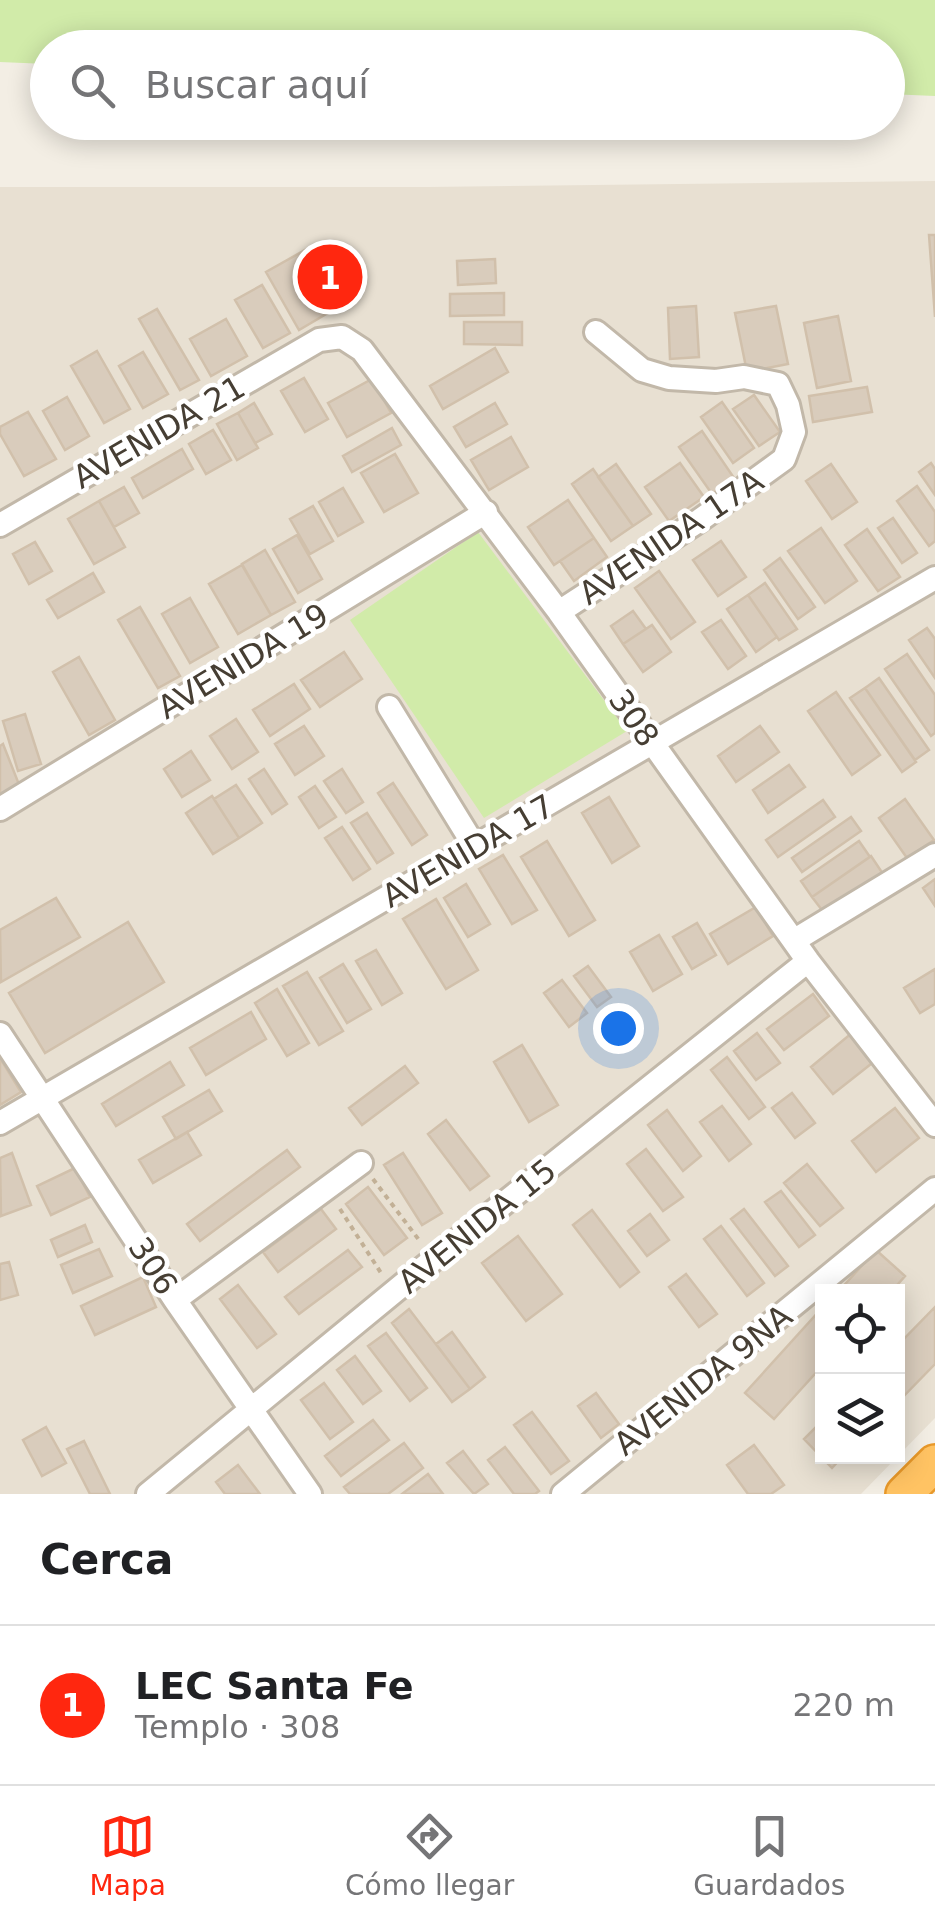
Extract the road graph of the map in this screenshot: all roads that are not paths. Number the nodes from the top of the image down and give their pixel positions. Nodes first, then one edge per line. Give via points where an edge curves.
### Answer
1 (596, 332) dead end
2 (319, 340) joint
3 (486, 512) junction
4 (0, 525) edge
5 (935, 578) edge
6 (560, 612) junction
7 (389, 707) dead end
8 (652, 744) junction
9 (0, 810) edge
10 (476, 847) junction
11 (935, 855) edge
12 (795, 940) junction
13 (808, 962) junction
14 (0, 1034) edge
15 (43, 1098) junction
16 (0, 1123) edge
17 (935, 1124) edge
18 (361, 1163) road end
19 (935, 1189) edge
20 (174, 1300) junction
21 (252, 1411) junction
22 (935, 1463) edge
23 (148, 1494) edge
24 (310, 1494) edge
25 (564, 1494) edge
26 (904, 1494) edge

1 - 6 street, AVENIDA 17A via 642,370 669,378 744,376 778,384 794,432 784,459
2 - 3 street, 308 via 342,337 362,350
2 - 4 street, AVENIDA 21
3 - 6 street, 308
3 - 9 street, AVENIDA 19
5 - 8 street, AVENIDA 17
6 - 8 street, 308
7 - 10 street
8 - 10 street, AVENIDA 17
8 - 12 street, 308
10 - 15 street, AVENIDA 17
11 - 12 street
12 - 13 street, 308
13 - 17 street, 308
13 - 21 street, AVENIDA 15
14 - 15 street, 306
15 - 16 street, AVENIDA 17
15 - 20 street, 306
18 - 20 street
19 - 25 street, AVENIDA 9NA
20 - 21 street, 306
21 - 23 street, AVENIDA 15
21 - 24 street, 306
22 - 26 highway

